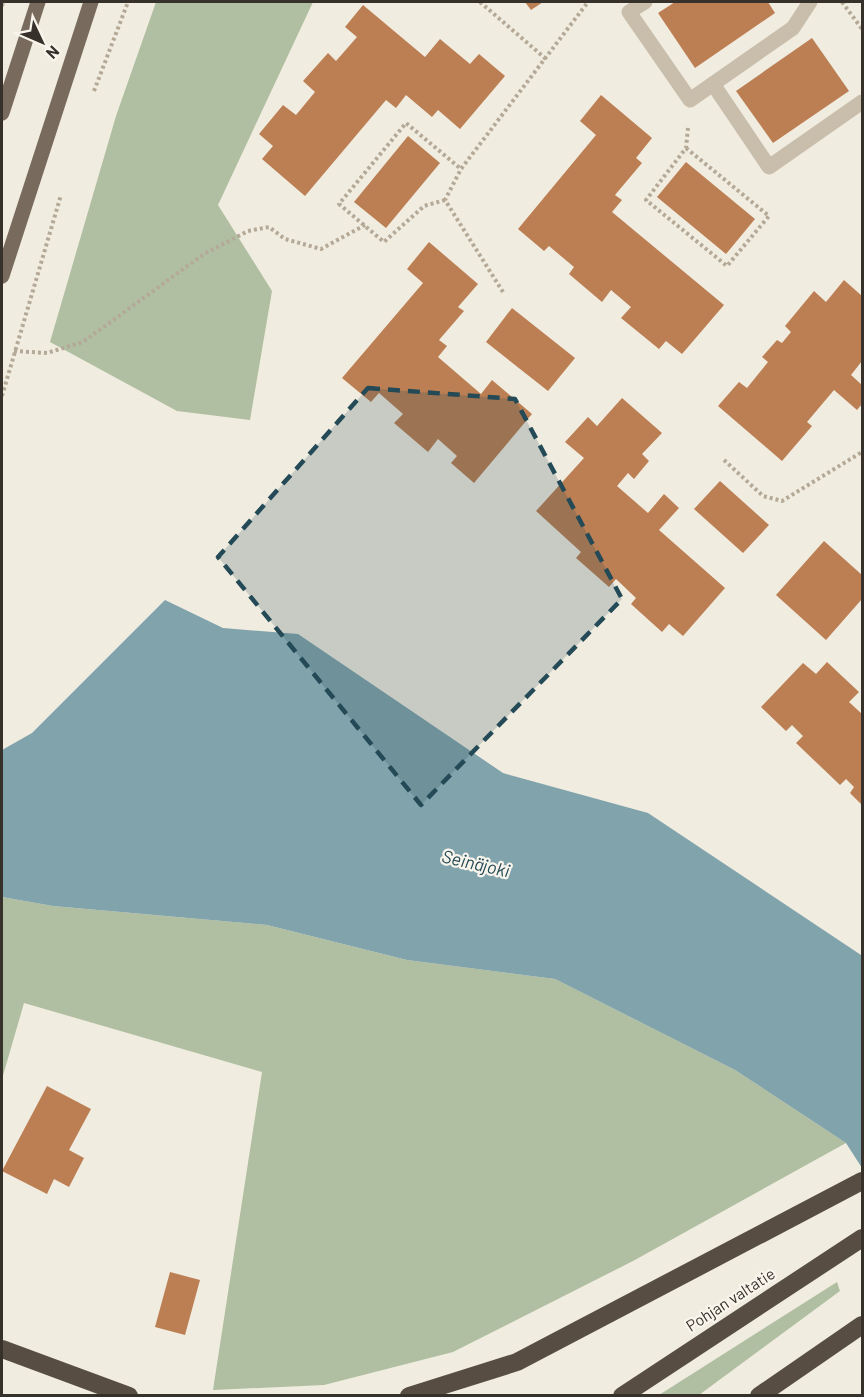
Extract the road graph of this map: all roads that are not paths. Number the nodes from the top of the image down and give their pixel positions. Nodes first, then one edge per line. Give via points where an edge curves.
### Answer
1 (38, 2) edge
2 (91, 2) edge
3 (645, 2) edge
4 (810, 2) edge
5 (713, 84) junction
6 (862, 102) edge
7 (2, 113) edge
8 (2, 276) edge
9 (862, 1181) edge
10 (862, 1238) edge
11 (857, 1328) edge
12 (2, 1349) edge
13 (129, 1395) edge
14 (409, 1395) edge
15 (622, 1395) edge
16 (759, 1395) edge

1 - 7 main road
2 - 8 main road
3 - 5 lane via 629,12 690,100
4 - 5 lane via 793,28
5 - 6 lane via 769,167
9 - 14 highway via 517,1362
10 - 15 highway, Pohjan valtatie
11 - 16 highway
12 - 13 highway

